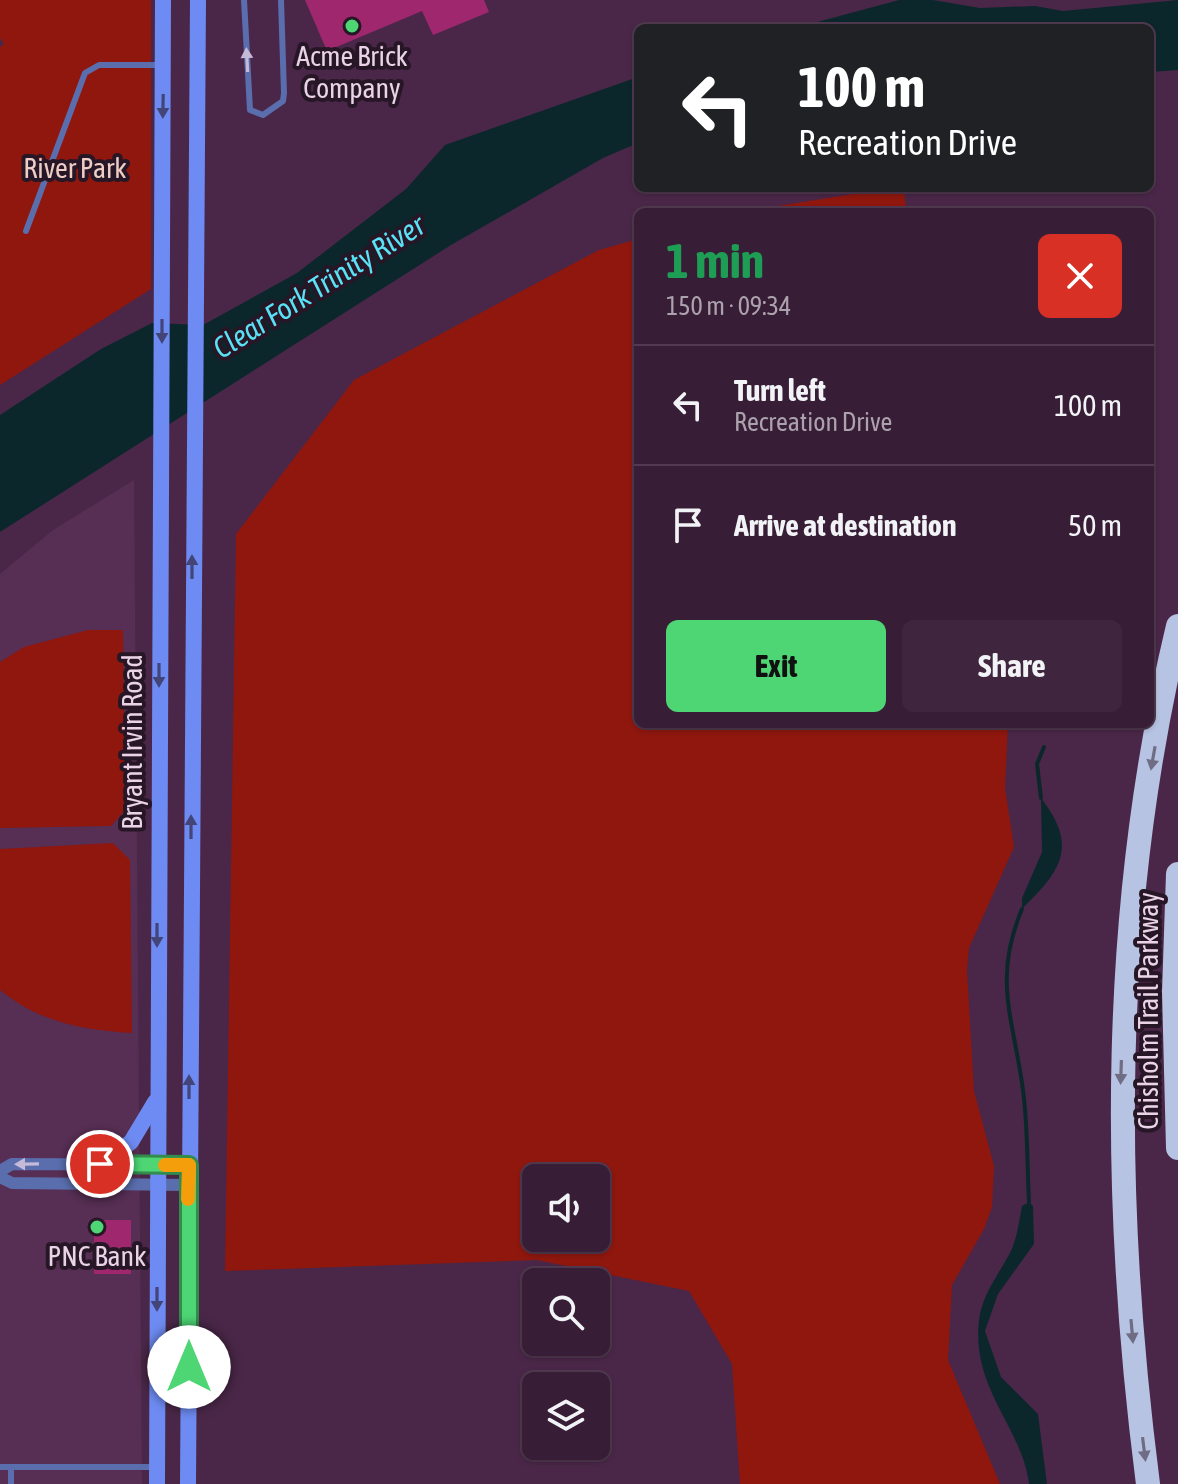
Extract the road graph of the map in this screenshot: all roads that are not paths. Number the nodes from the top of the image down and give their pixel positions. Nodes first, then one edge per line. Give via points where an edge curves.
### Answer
1 (163, 0) edge
2 (198, 0) edge
3 (244, 0) edge
4 (281, 0) edge
5 (164, 65) junction
6 (26, 231) dead end
7 (1178, 626) edge
8 (1178, 874) edge
9 (157, 1097) junction
10 (1178, 1148) edge
11 (100, 1164) junction
12 (157, 1165) junction
13 (189, 1165) junction
14 (0, 1174) edge
15 (157, 1185) junction
16 (188, 1185) junction
17 (0, 1467) edge
18 (11, 1467) junction
19 (157, 1476) edge
20 (11, 1484) edge
21 (188, 1484) edge
22 (1148, 1484) edge

1 - 5 main road, Bryant Irvin Road
13 -> 2 main road, Bryant Irvin Road
4 -> 3 lane via 283,101 263,115 250,110
5 - 6 lane via 99,65 85,73
5 -> 9 main road, Bryant Irvin Road
7 -> 22 highway via 1145,806 1121,1063 1125,1241
8 - 10 highway, Chisholm Trail Parkway
9 - 11 main road via 131,1142
9 - 12 main road, Bryant Irvin Road
11 - 12 street
11 -> 14 street via 12,1164
12 - 13 street
12 - 15 main road, Bryant Irvin Road
13 - 16 main road, Bryant Irvin Road
14 - 15 street via 12,1183
15 - 16 street
15 -> 19 main road, Bryant Irvin Road
16 - 21 main road, Bryant Irvin Road
17 - 18 lane
18 - 19 lane
18 - 20 lane

